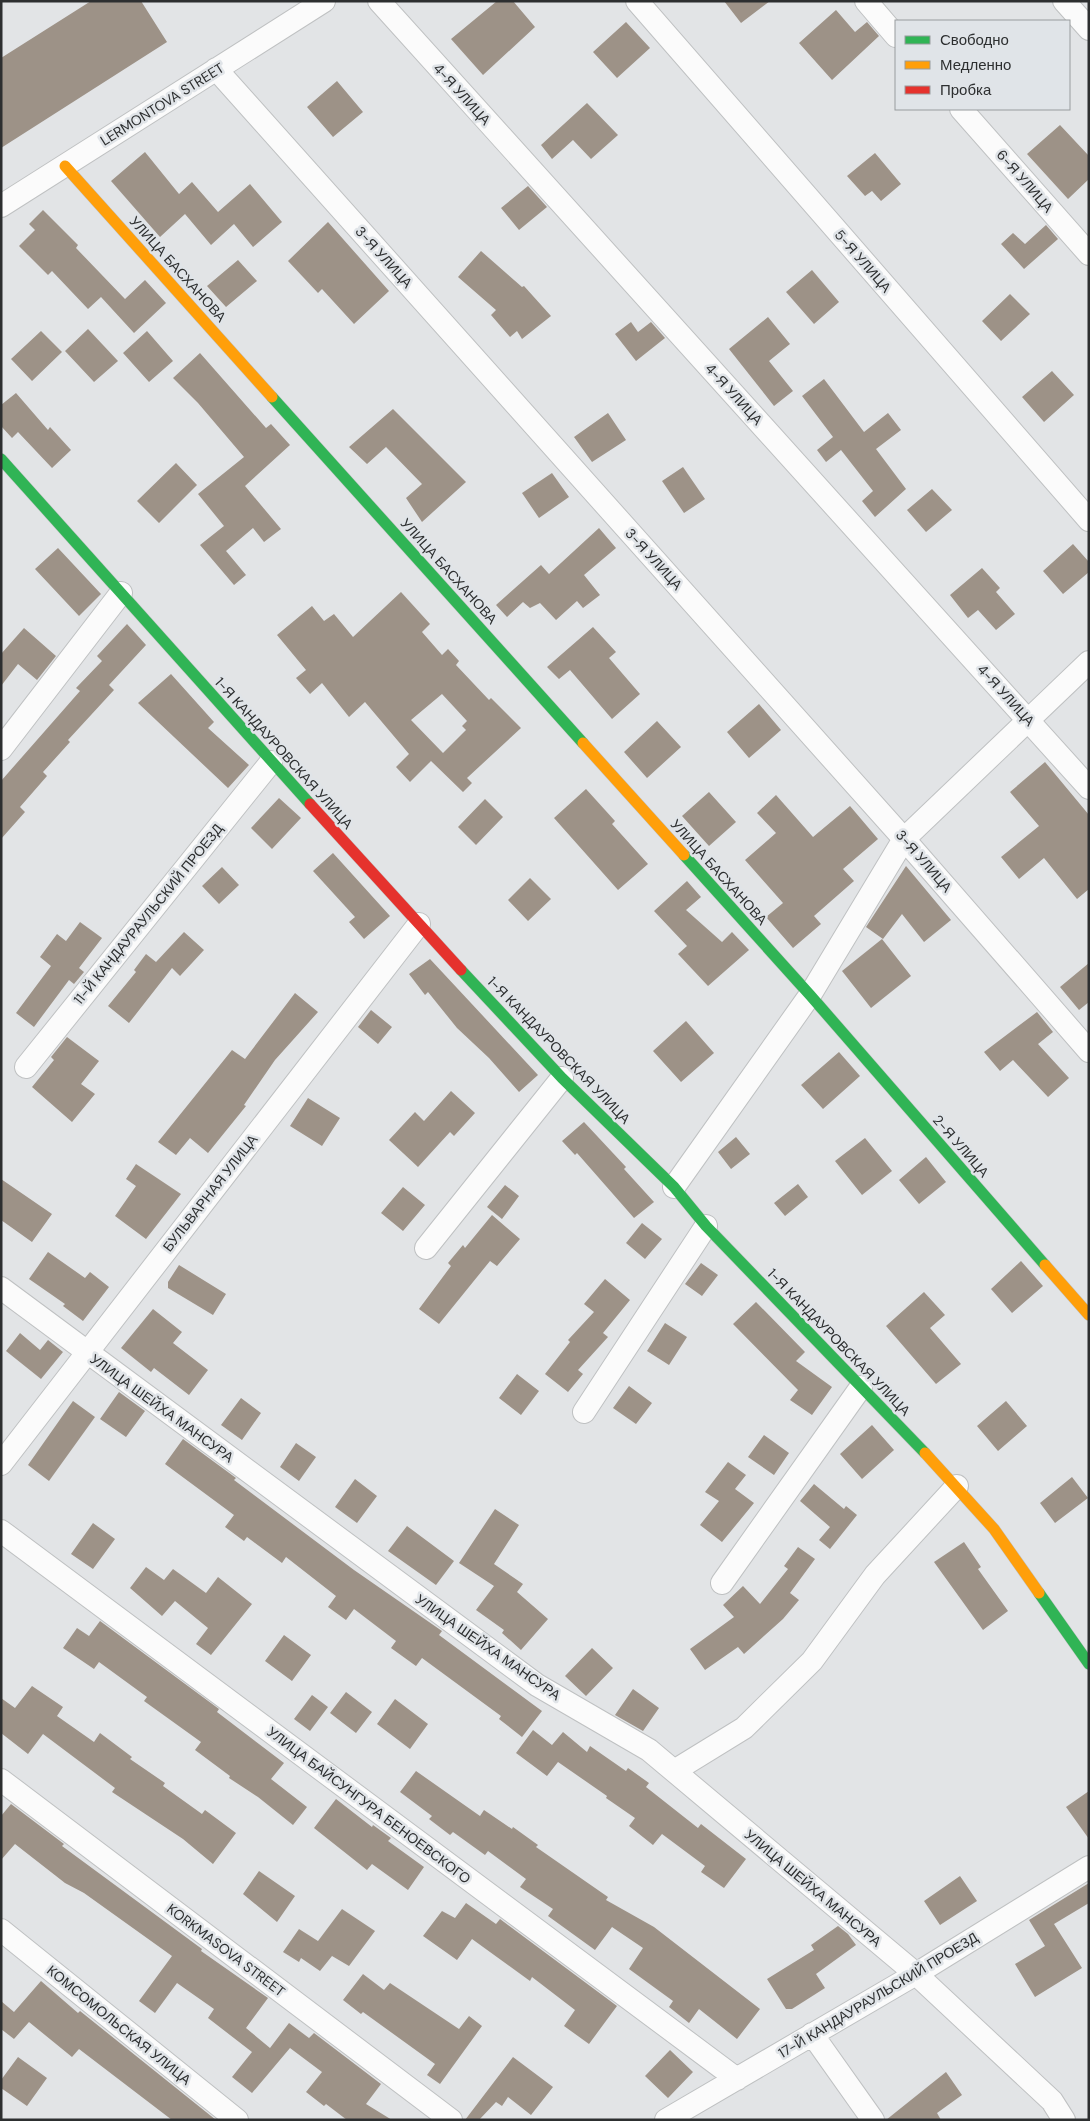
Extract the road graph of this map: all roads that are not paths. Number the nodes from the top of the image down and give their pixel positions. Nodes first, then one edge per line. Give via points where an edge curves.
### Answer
1 (324, 1) edge
2 (379, 1) edge
3 (636, 1) edge
4 (866, 1) edge
5 (1064, 1) edge
6 (1089, 29) edge
7 (895, 35) edge
8 (216, 69) junction
9 (962, 110) edge
10 (65, 166) junction
11 (1, 206) edge
12 (1089, 254) edge
13 (1, 459) edge
14 (1089, 520) edge
15 (121, 593) junction
16 (1089, 662) edge
17 (1029, 720) junction
18 (1, 749) edge
19 (271, 762) junction
20 (1089, 788) edge
21 (904, 838) junction
22 (419, 924) junction
23 (810, 996) junction
24 (1089, 1051) edge
25 (26, 1067) dead end
26 (562, 1078) junction
27 (674, 1187) junction
28 (706, 1226) junction
29 (426, 1248) dead end
30 (1, 1288) edge
31 (1089, 1315) edge
32 (86, 1352) junction
33 (861, 1387) junction
34 (584, 1412) dead end
35 (1, 1464) edge
36 (957, 1486) junction
37 (1, 1531) edge
38 (722, 1584) dead end
39 (1089, 1664) edge
40 (674, 1771) junction
41 (1, 1780) edge
42 (1089, 1867) edge
43 (1, 1930) edge
44 (916, 1974) junction
45 (812, 2034) junction
46 (736, 2079) junction
47 (237, 2120) edge
48 (450, 2120) edge
49 (666, 2120) edge
50 (874, 2120) edge
51 (1064, 2120) edge

1 - 8 street, LERMONTOVA STREET
2 - 17 street, 4-Я УЛИЦА
3 - 14 street, 5-Я УЛИЦА
4 - 7 street
5 - 6 street
8 - 10 street, LERMONTOVA STREET
8 - 21 street, 3-Я УЛИЦА
9 - 12 street, 6-Я УЛИЦА
10 - 11 street, LERMONTOVA STREET
10 - 23 street, УЛИЦА БАСХАНОВА
13 - 15 street, 1-Я КАНДАУРОВСКАЯ УЛИЦА
15 - 18 street
15 - 19 street, 1-Я КАНДАУРОВСКАЯ УЛИЦА
16 - 17 street
17 - 20 street, 4-Я УЛИЦА
17 - 21 street
19 - 22 street, 1-Я КАНДАУРОВСКАЯ УЛИЦА
19 - 25 street, 11-Й КАНДАУРАУЛЬСКИЙ ПРОЕЗД
21 - 23 street
21 - 24 street, 3-Я УЛИЦА
22 - 26 street, 1-Я КАНДАУРОВСКАЯ УЛИЦА
22 - 32 street, БУЛЬВАРНАЯ УЛИЦА
23 - 27 street
23 - 31 street, 2-Я УЛИЦА
26 - 27 street, 1-Я КАНДАУРОВСКАЯ УЛИЦА
26 - 29 street
27 - 28 street, 1-Я КАНДАУРОВСКАЯ УЛИЦА
28 - 33 street, 1-Я КАНДАУРОВСКАЯ УЛИЦА
28 - 34 street
30 - 32 street, УЛИЦА ШЕЙХА МАНСУРА
32 - 35 street, БУЛЬВАРНАЯ УЛИЦА
32 - 40 street, УЛИЦА ШЕЙХА МАНСУРА via 537,1684 650,1750
33 - 36 street, 1-Я КАНДАУРОВСКАЯ УЛИЦА
33 - 38 street
36 - 39 street, 1-Я КАНДАУРОВСКАЯ УЛИЦА via 994,1529
36 - 40 street via 875,1575 812,1661 744,1728
37 - 46 street, УЛИЦА БАЙСУНГУРА БЕНОЕВСКОГО
40 - 44 street, УЛИЦА ШЕЙХА МАНСУРА
41 - 48 street, KORKMASOVA STREET
42 - 44 street, 17-Й КАНДАУРАУЛЬСКИЙ ПРОЕЗД
43 - 47 street, КОМСОМОЛЬСКАЯ УЛИЦА
44 - 45 street, 17-Й КАНДАУРАУЛЬСКИЙ ПРОЕЗД
44 - 51 street, УЛИЦА ШЕЙХА МАНСУРА via 1052,2101
45 - 46 street, 17-Й КАНДАУРАУЛЬСКИЙ ПРОЕЗД
45 - 50 street
46 - 49 street, 17-Й КАНДАУРАУЛЬСКИЙ ПРОЕЗД

